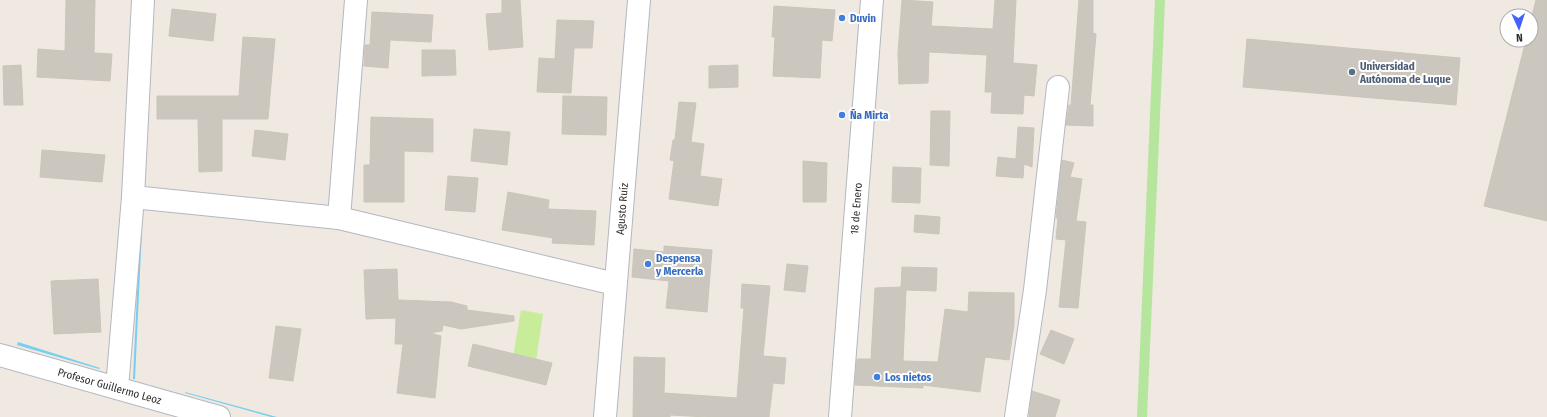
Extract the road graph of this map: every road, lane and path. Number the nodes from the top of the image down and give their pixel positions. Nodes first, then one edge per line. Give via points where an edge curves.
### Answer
1 (143, 0) edge
2 (356, 0) edge
3 (639, 0) edge
4 (872, 0) edge
5 (1058, 87) dead end
6 (133, 197) junction
7 (339, 218) junction
8 (615, 284) junction
9 (0, 355) edge
10 (117, 388) junction
11 (220, 417) edge
12 (605, 417) edge
13 (840, 417) edge
14 (1016, 417) edge

1 - 6 street
2 - 7 street
3 - 8 street, Agusto Ruíz
4 - 13 street, 18 de Enero
5 - 14 street via 1035,290
6 - 7 street
6 - 10 street
7 - 8 street
8 - 12 street, Agusto Ruíz
9 - 10 street, Profesor Guillermo Leoz
10 - 11 street, Profesor Guillermo Leoz

